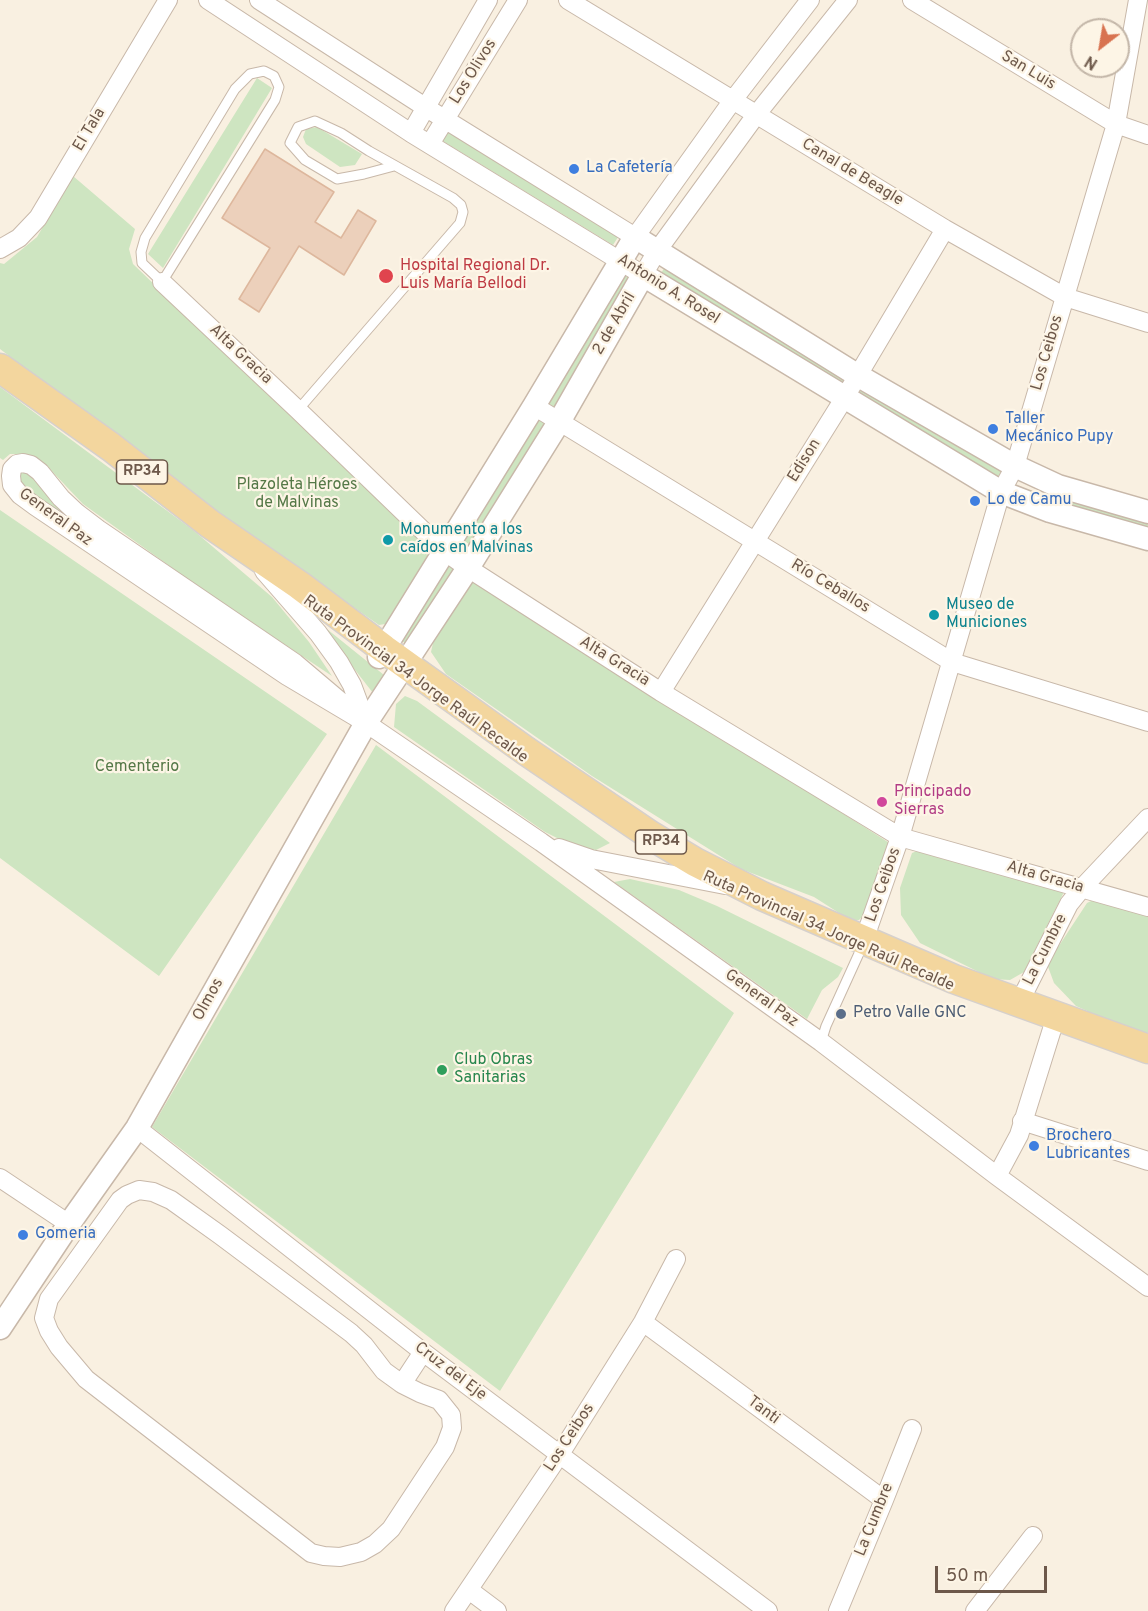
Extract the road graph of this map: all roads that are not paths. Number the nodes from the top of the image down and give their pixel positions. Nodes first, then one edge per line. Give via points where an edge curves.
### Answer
1 (168, 0) edge
2 (208, 0) edge
3 (259, 0) edge
4 (488, 0) edge
5 (519, 0) edge
6 (568, 0) edge
7 (810, 0) edge
8 (848, 0) edge
9 (912, 0) edge
10 (1138, 0) edge
11 (732, 100) junction
12 (425, 107) junction
13 (756, 115) junction
14 (445, 118) junction
15 (1116, 124) junction
16 (411, 133) junction
17 (1148, 135) edge
18 (430, 144) junction
19 (394, 166) junction
20 (945, 229) junction
21 (635, 237) junction
22 (0, 249) edge
23 (657, 251) junction
24 (622, 261) junction
25 (643, 275) junction
26 (162, 282) junction
27 (1065, 297) junction
28 (1148, 323) edge
29 (0, 368) edge
30 (858, 375) junction
31 (845, 397) junction
32 (534, 406) junction
33 (298, 410) junction
34 (559, 422) junction
35 (1015, 466) junction
36 (1001, 492) junction
37 (1148, 512) edge
38 (1148, 539) edge
39 (755, 541) junction
40 (243, 547) junction
41 (444, 552) junction
42 (468, 568) junction
43 (392, 660) junction
44 (952, 662) junction
45 (662, 692) junction
46 (1148, 722) edge
47 (366, 723) junction
48 (1148, 818) edge
49 (900, 837) junction
50 (541, 842) junction
51 (730, 885) junction
52 (1082, 888) junction
53 (1148, 907) edge
54 (862, 945) junction
55 (1019, 1003) junction
56 (1053, 1026) junction
57 (821, 1042) junction
58 (1148, 1048) edge
59 (1148, 1058) edge
60 (1022, 1121) junction
61 (137, 1128) junction
62 (1148, 1161) edge
63 (997, 1176) junction
64 (0, 1178) edge
65 (69, 1224) junction
66 (676, 1259) dead end
67 (1148, 1287) edge
68 (643, 1322) junction
69 (0, 1328) edge
70 (423, 1352) junction
71 (402, 1384) junction
72 (912, 1429) dead end
73 (560, 1454) junction
74 (884, 1500) junction
75 (1033, 1536) dead end
76 (469, 1590) junction
77 (454, 1611) edge
78 (497, 1611) edge
79 (768, 1611) edge
80 (838, 1611) edge
81 (975, 1611) edge

1 - 22 street, El Tala via 38,218 19,238
2 - 16 street, Antonio A. Rosel
3 - 12 street, Antonio A. Rosel
4 - 12 street, Los Olivos
5 - 14 street, Los Olivos
6 - 11 street, Canal de Beagle
7 - 11 street, 2 de Abril
8 - 13 street, 2 de Abril
9 - 15 street, San Luis
10 - 15 street, Los Ceibos
11 - 13 street, Canal de Beagle
11 - 21 street, 2 de Abril
12 - 14 street, Antonio A. Rosel
12 - 16 street, Los Olivos
13 - 20 street, Canal de Beagle
13 - 23 street, 2 de Abril
14 - 18 street, Los Olivos
14 - 21 street, Antonio A. Rosel
15 - 17 street, San Luis
15 - 27 street, Los Ceibos
16 - 18 street, Antonio A. Rosel
18 - 24 street, Antonio A. Rosel
19 - 19 lane via 315,121 298,127 290,143 305,160 337,179
19 - 33 lane via 453,198 463,212 460,223
20 - 27 street, Canal de Beagle
20 - 30 street, Edison
21 - 23 street, Antonio A. Rosel
21 - 24 street, 2 de Abril
23 - 25 street, 2 de Abril
23 - 30 street, Antonio A. Rosel
24 - 25 street, Antonio A. Rosel
24 - 32 street, 2 de Abril
25 - 31 street, Antonio A. Rosel
25 - 34 street, 2 de Abril
26 - 26 lane via 275,100 279,87 274,76 264,71 250,74 235,90 145,238 142,263
26 - 33 street, Alta Gracia
27 - 28 street, Canal de Beagle
27 - 35 street, Los Ceibos
29 - 40 main road, Ruta Provincial 34 Jorge Raúl Recalde / RP34
30 - 31 street, Edison
30 - 35 street, Antonio A. Rosel
31 - 36 street, Antonio A. Rosel
31 - 39 street, Edison
32 - 34 street, Río Ceballos
32 - 41 street, 2 de Abril
33 - 41 street, Alta Gracia
34 - 39 street, Río Ceballos
34 - 42 street, 2 de Abril
35 - 36 street, Los Ceibos
35 - 37 street, Antonio A. Rosel via 1058,486
36 - 38 street, Antonio A. Rosel via 1050,511
36 - 44 street, Los Ceibos
39 - 44 street, Río Ceballos
39 - 45 street, Edison
40 - 43 main road, Ruta Provincial 34 Jorge Raúl Recalde / RP34 via 294,592
40 - 47 street via 339,662
41 - 42 street, Alta Gracia
41 - 43 street, 2 de Abril
42 - 43 street, 2 de Abril
42 - 45 street, Alta Gracia
43 - 47 street, Olmos
43 - 51 main road, Ruta Provincial 34 Jorge Raúl Recalde / RP34 via 644,842
44 - 46 street, Río Ceballos
44 - 49 street, Los Ceibos
45 - 49 street, Alta Gracia
47 - 47 street, General Paz via 295,663 76,513 31,465 23,462 12,469 12,485 35,506 287,676
47 - 50 street, General Paz
47 - 61 street, Olmos
48 - 52 street, La Cumbre
49 - 52 street, Alta Gracia
49 - 54 street, Los Ceibos
50 - 51 street via 591,859
50 - 57 street, General Paz
51 - 54 main road, Ruta Provincial 34 Jorge Raúl Recalde / RP34 via 802,924
52 - 53 street, Alta Gracia
52 - 55 street, La Cumbre via 1069,904
54 - 55 main road, Ruta Provincial 34 Jorge Raúl Recalde / RP34
54 - 56 main road, Ruta Provincial 34 Jorge Raúl Recalde / RP34 via 950,988
54 - 57 lane
55 - 58 main road, Ruta Provincial 34 Jorge Raúl Recalde / RP34
56 - 59 main road, Ruta Provincial 34 Jorge Raúl Recalde / RP34
56 - 60 street
57 - 63 street, General Paz
60 - 62 street
60 - 63 street via 1019,1135
61 - 65 street, Olmos
61 - 70 street, Cruz del Eje
63 - 67 street, General Paz
64 - 65 street
65 - 69 street, Olmos
66 - 68 street, Los Ceibos
68 - 73 street, Los Ceibos
68 - 74 street, Tanti
70 - 71 street
70 - 73 street, Cruz del Eje
71 - 71 street via 384,1371 351,1333 171,1200 153,1192 139,1190 120,1200 49,1299 44,1318 59,1347 86,1378 311,1553 324,1556 340,1557 375,1544 391,1529 445,1447 452,1428 451,1415 439,1401
72 - 74 street, La Cumbre
73 - 76 street, Los Ceibos
73 - 79 street, Cruz del Eje
74 - 80 street, La Cumbre
75 - 81 street
76 - 77 street, Los Ceibos
76 - 78 street

